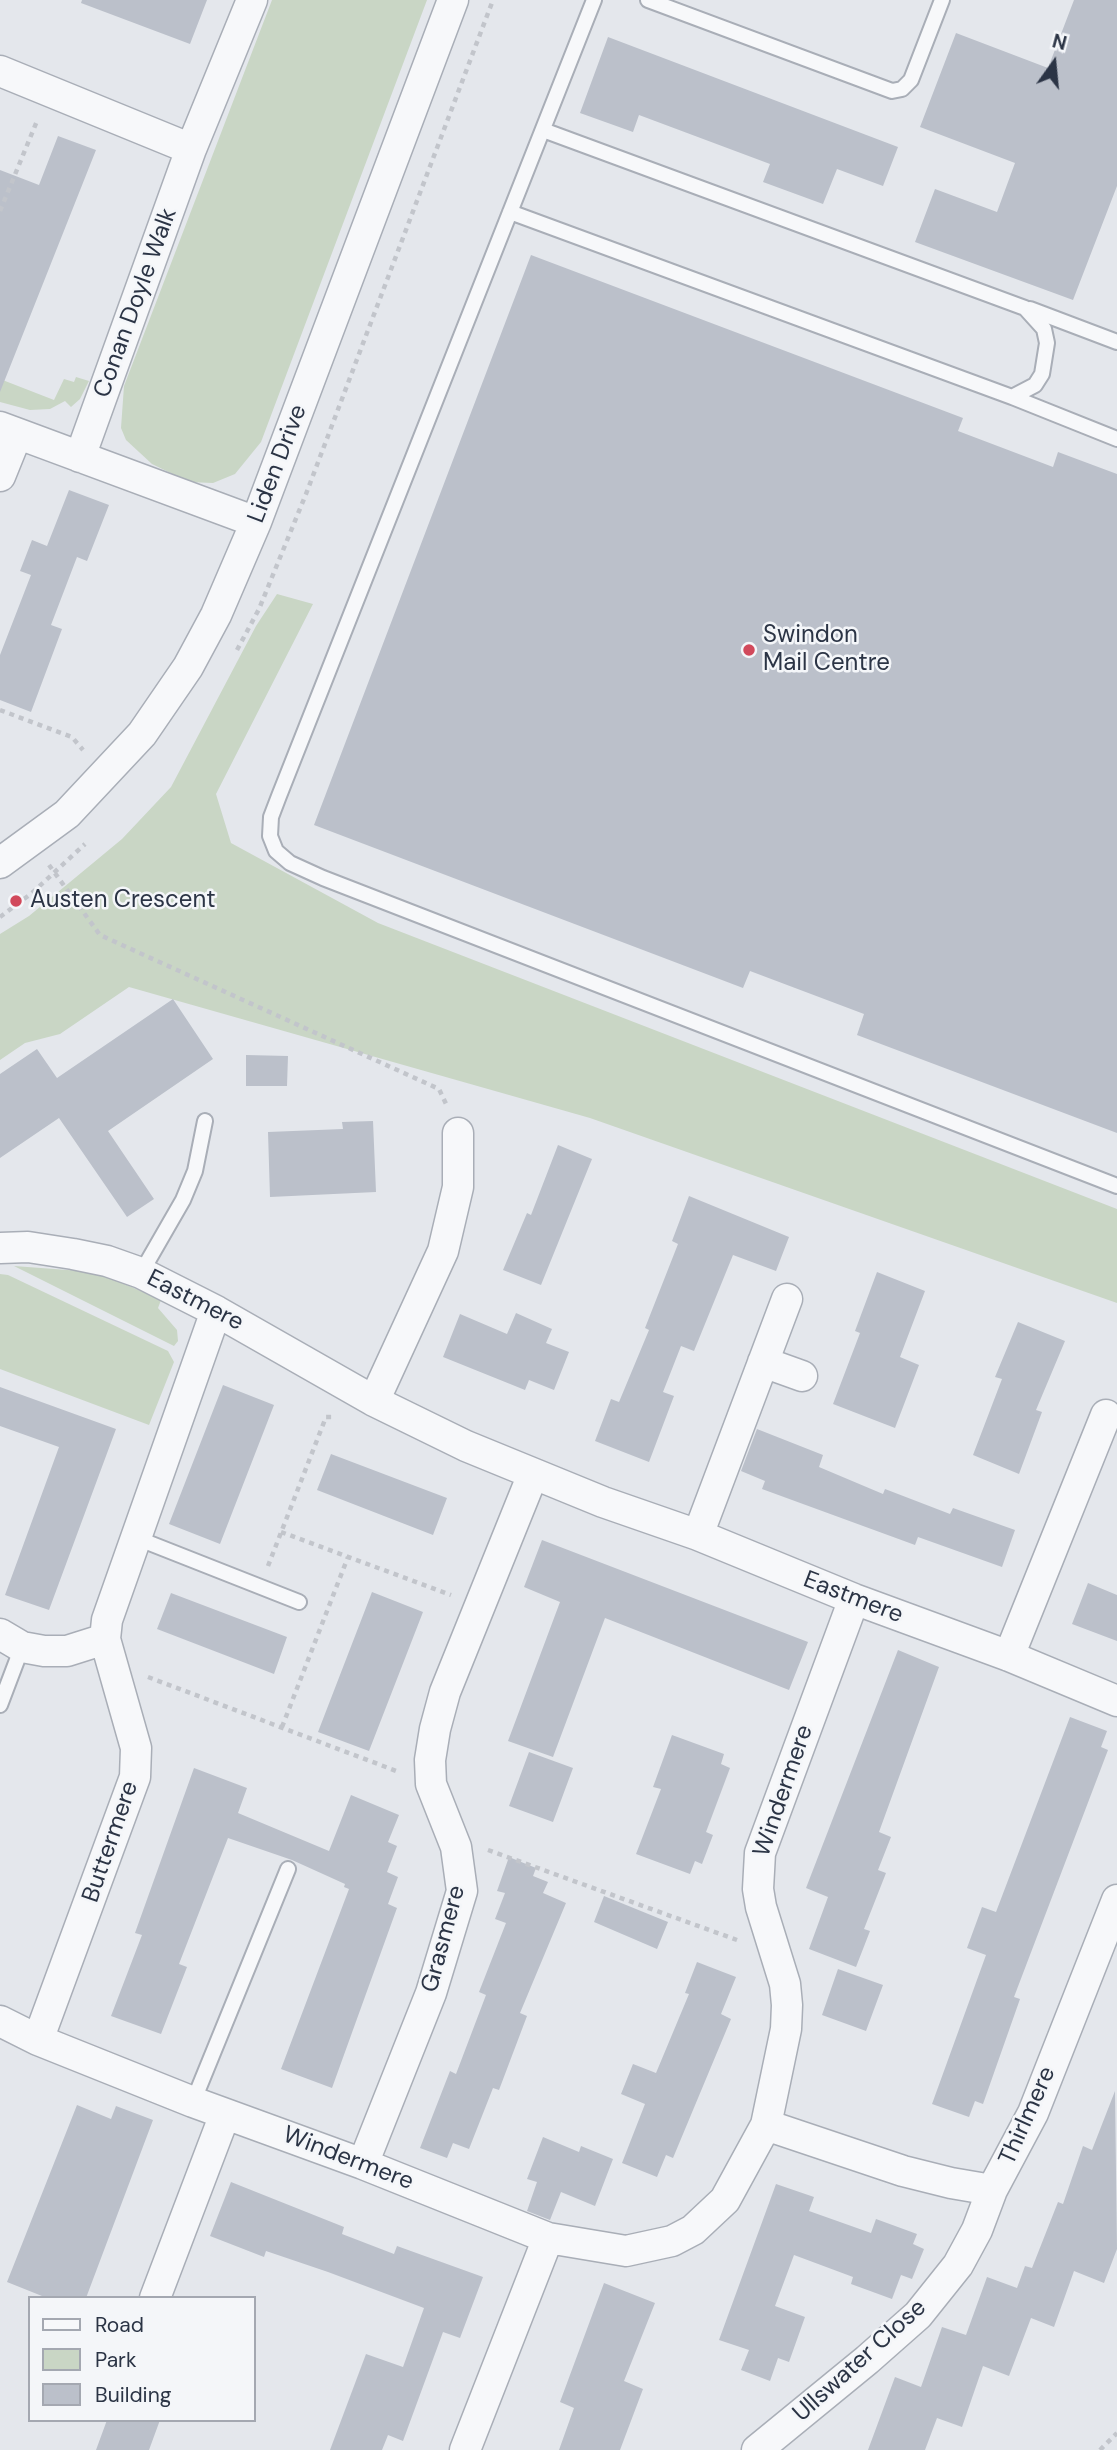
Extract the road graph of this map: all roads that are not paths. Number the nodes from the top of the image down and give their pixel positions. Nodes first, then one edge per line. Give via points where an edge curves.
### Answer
1 (252, 0) edge
2 (453, 0) edge
3 (594, 0) edge
4 (648, 0) edge
5 (942, 0) edge
6 (0, 71) edge
7 (543, 130) junction
8 (191, 149) junction
9 (510, 212) junction
10 (1025, 308) junction
11 (1117, 342) edge
12 (1012, 397) junction
13 (9, 431) edge
14 (1117, 439) edge
15 (80, 457) junction
16 (0, 475) edge
17 (256, 522) junction
18 (0, 863) edge
19 (205, 1121) dead end
20 (458, 1133) road end
21 (1117, 1185) edge
22 (0, 1248) edge
23 (141, 1273) junction
24 (787, 1299) dead end
25 (216, 1311) junction
26 (763, 1362) junction
27 (802, 1376) dead end
28 (374, 1401) junction
29 (1106, 1415) dead end
30 (533, 1474) junction
31 (698, 1535) junction
32 (134, 1537) junction
33 (854, 1600) junction
34 (299, 1602) dead end
35 (11, 1641) edge
36 (108, 1651) junction
37 (1009, 1656) junction
38 (1117, 1701) edge
39 (0, 1705) edge
40 (288, 1869) dead end
41 (1117, 1899) edge
42 (0, 2021) edge
43 (38, 2040) junction
44 (193, 2102) junction
45 (225, 2114) junction
46 (766, 2125) junction
47 (363, 2164) junction
48 (992, 2190) junction
49 (548, 2238) junction
50 (156, 2296) edge
51 (465, 2450) edge
52 (757, 2450) edge

1 - 8 street, Conan Doyle Walk
2 - 17 street, Liden Drive
3 - 7 lane
4 - 5 lane via 892,91 911,80
6 - 8 street
7 - 9 lane
7 - 10 lane
8 - 15 street, Conan Doyle Walk
9 - 12 lane
9 - 21 lane via 271,817 270,835 276,851 323,878
10 - 11 lane
10 - 12 lane via 1044,329 1046,358 1035,385
12 - 14 lane
13 - 15 street
13 - 16 street
15 - 17 street
17 - 18 street, Liden Drive via 216,615 188,667 142,734 67,814
19 - 23 lane via 195,1171 183,1200
20 - 28 street via 458,1187 438,1266
22 - 23 street, Eastmere via 73,1254
23 - 25 street, Eastmere
24 - 26 street
25 - 28 street, Eastmere
25 - 32 street, Buttermere
26 - 27 street
26 - 31 street
28 - 30 street, Eastmere
29 - 37 street
30 - 31 street, Eastmere
30 - 47 street, Grasmere via 445,1692 435,1729 431,1784 454,1841 461,1876 459,1905 431,1993
31 - 33 street, Eastmere
32 - 34 lane
32 - 36 street, Buttermere via 111,1602
33 - 37 street, Eastmere
33 - 46 street, Windermere via 760,1853 758,1889 785,1984 786,2029
35 - 36 street via 67,1651
35 - 39 lane
36 - 43 street, Buttermere via 134,1739 135,1777
37 - 38 street, Eastmere
40 - 44 lane
41 - 48 street, Thirlmere via 1033,2113
42 - 43 street, Windermere
43 - 44 street, Windermere
44 - 45 street, Windermere
45 - 47 street, Windermere
45 - 50 street
46 - 48 street, Thirlmere via 904,2171
46 - 49 street, Windermere via 725,2200 693,2230 672,2241 626,2251
47 - 49 street, Windermere
48 - 52 street, Ullswater Close via 958,2265 918,2315
49 - 51 street

